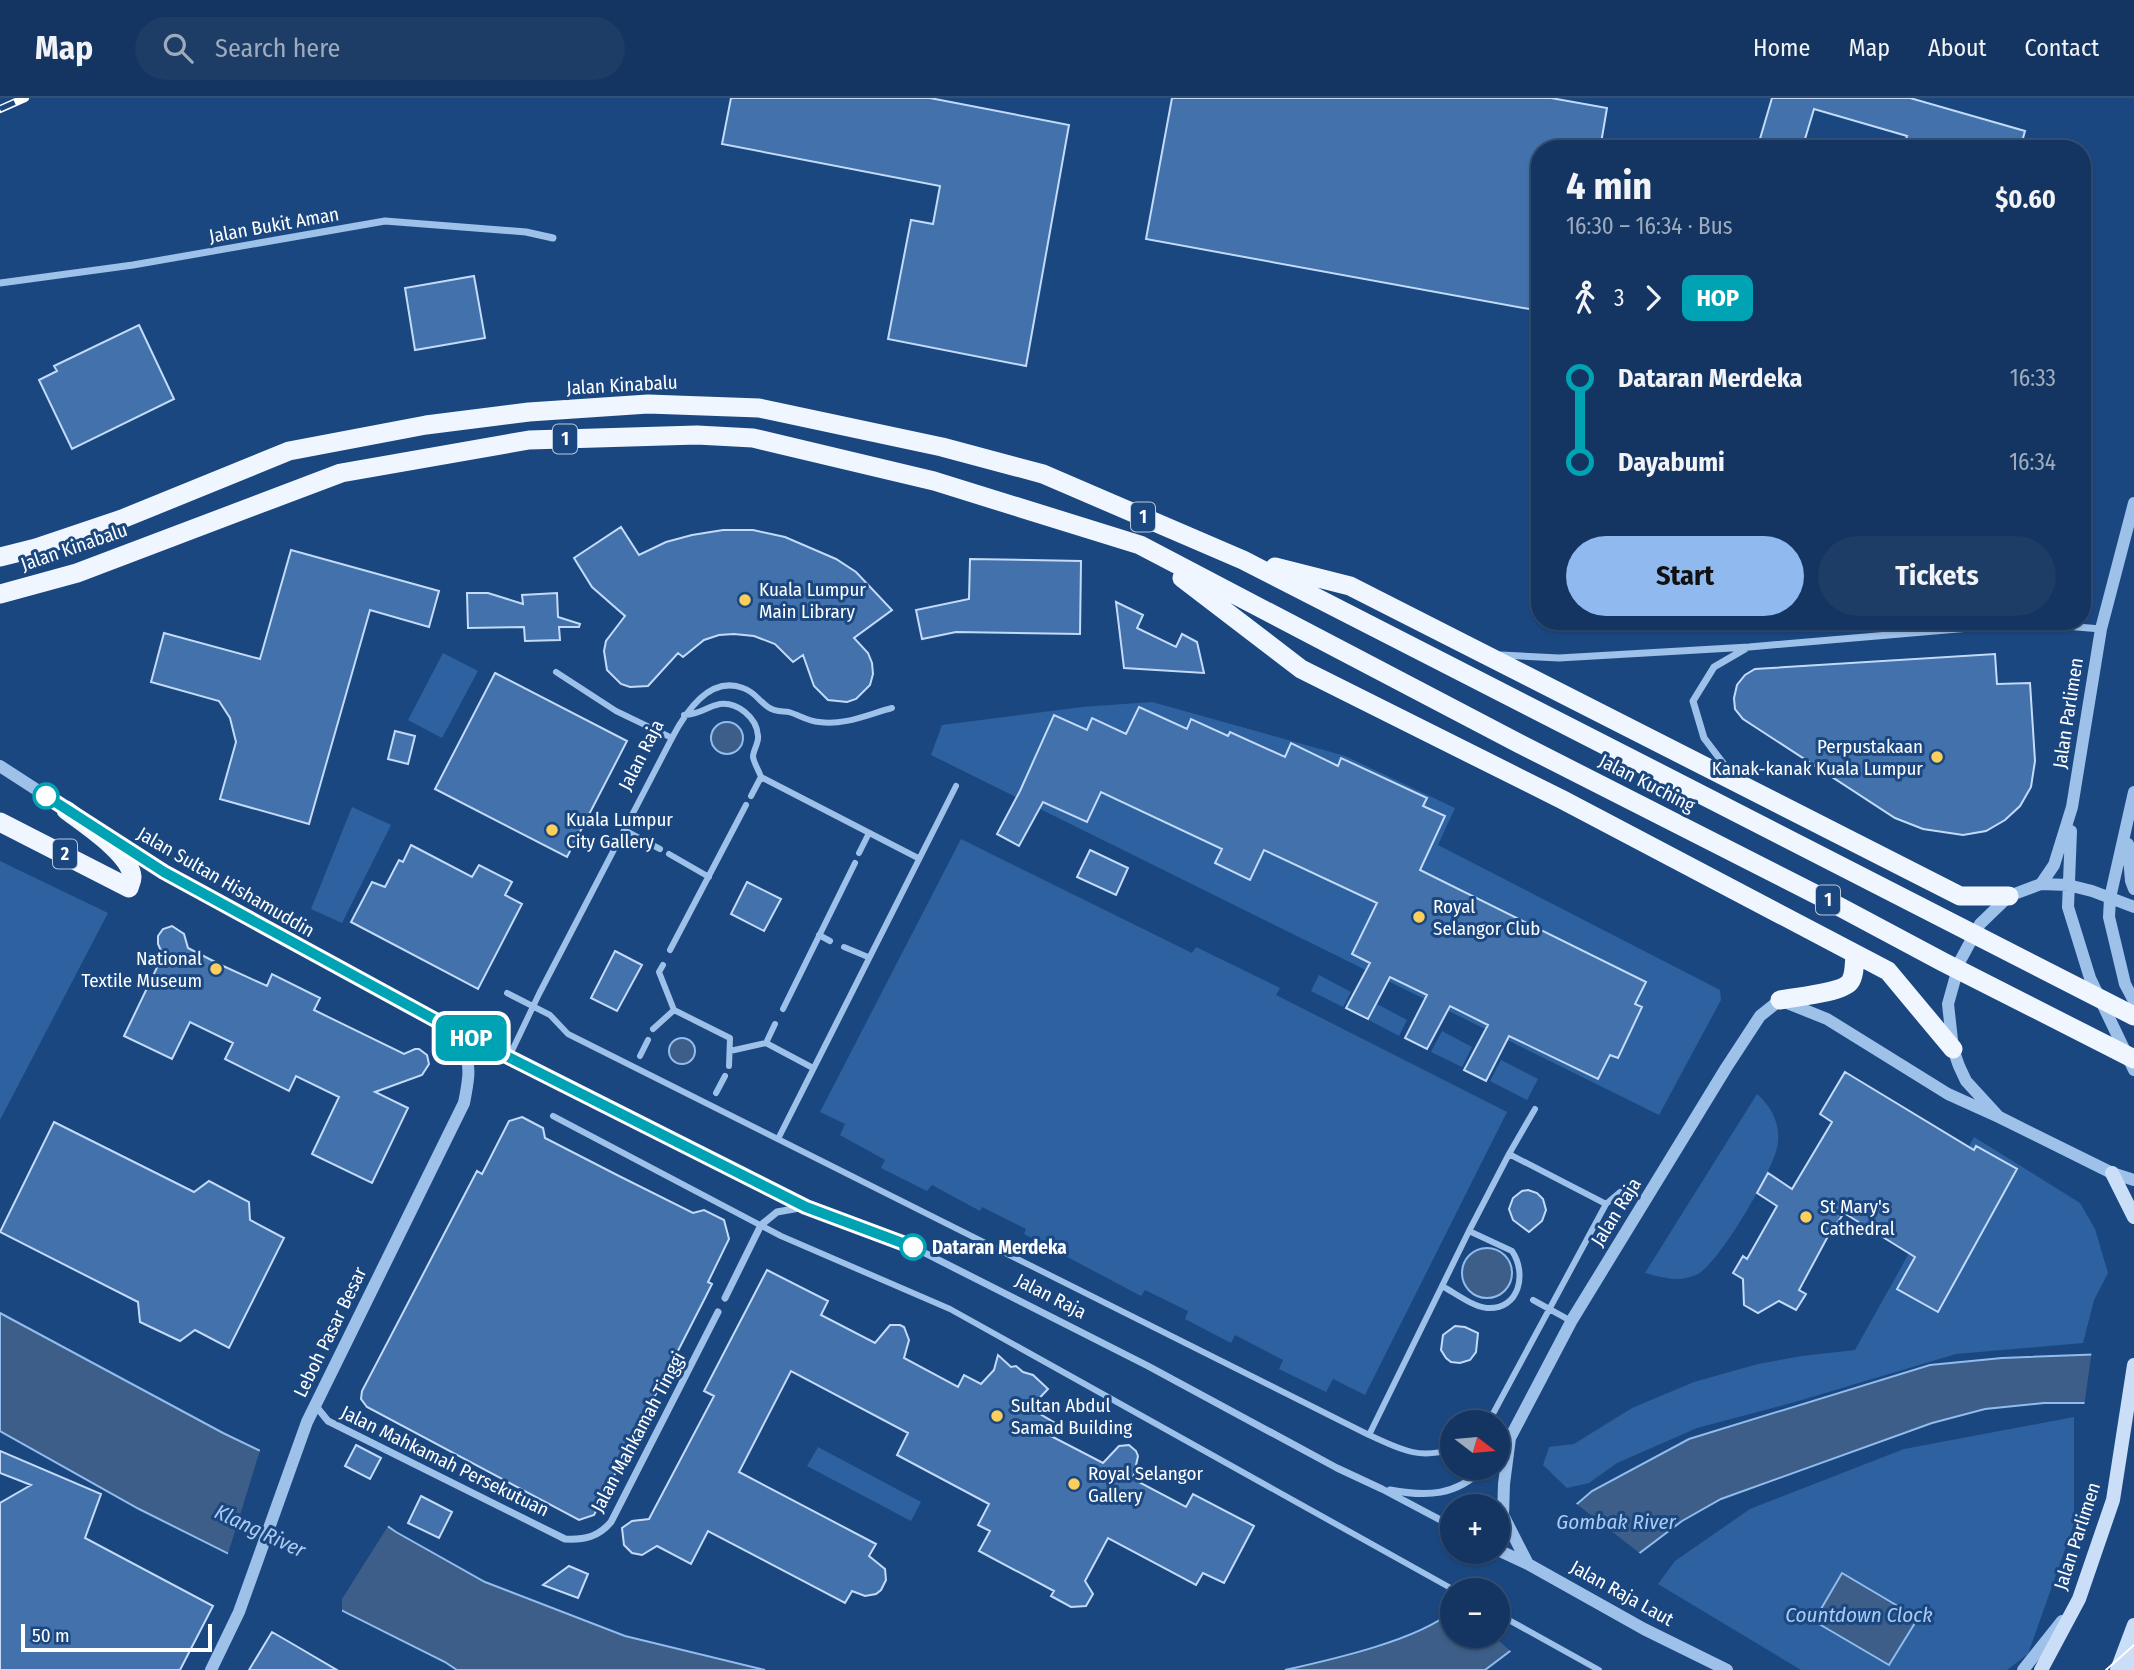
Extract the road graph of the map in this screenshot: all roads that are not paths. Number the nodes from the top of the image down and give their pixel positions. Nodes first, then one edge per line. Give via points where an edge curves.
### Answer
1 (553, 237) dead end
2 (0, 283) edge
3 (2134, 503) edge
4 (1140, 545) junction
5 (0, 556) edge
6 (1243, 560) junction
7 (0, 594) edge
8 (2091, 628) edge
9 (2101, 629) junction
10 (1947, 630) edge
11 (1749, 647) junction
12 (1489, 655) junction
13 (556, 672) dead end
14 (892, 708) dead end
15 (684, 715) junction
16 (672, 738) junction
17 (0, 766) edge
18 (761, 777) junction
19 (1737, 781) junction
20 (956, 786) dead end
21 (2134, 792) edge
22 (751, 796) dead end
23 (746, 805) dead end
24 (2072, 807) junction
25 (66, 810) junction
26 (0, 822) edge
27 (2128, 823) junction
28 (624, 830) junction
29 (869, 833) junction
30 (660, 849) dead end
31 (859, 853) dead end
32 (669, 854) dead end
33 (918, 858) junction
34 (855, 863) dead end
35 (709, 877) junction
36 (2041, 884) junction
37 (2068, 884) junction
38 (2134, 889) edge
39 (2009, 896) junction
40 (2110, 898) junction
41 (2134, 907) edge
42 (819, 935) junction
43 (830, 940) dead end
44 (844, 947) dead end
45 (670, 950) dead end
46 (1854, 955) junction
47 (868, 957) junction
48 (663, 965) dead end
49 (507, 993) dead end
50 (1780, 1000) junction
51 (2134, 1001) edge
52 (533, 1006) junction
53 (783, 1009) dead end
54 (674, 1010) junction
55 (2134, 1016) edge
56 (439, 1022) junction
57 (775, 1024) dead end
58 (653, 1029) dead end
59 (648, 1040) dead end
60 (766, 1043) junction
61 (1953, 1049) junction
62 (730, 1051) junction
63 (509, 1057) junction
64 (2134, 1059) edge
65 (638, 1062) junction
66 (729, 1066) dead end
67 (813, 1068) junction
68 (2134, 1070) edge
69 (725, 1076) dead end
70 (709, 1105) junction
71 (1535, 1109) dead end
72 (553, 1115) dead end
73 (1998, 1117) junction
74 (778, 1139) junction
75 (1509, 1154) junction
76 (2112, 1173) junction
77 (2134, 1180) edge
78 (1620, 1192) dead end
79 (1606, 1204) junction
80 (806, 1207) junction
81 (2134, 1217) edge
82 (761, 1225) junction
83 (1469, 1231) junction
84 (1442, 1286) junction
85 (725, 1298) dead end
86 (1533, 1300) dead end
87 (1549, 1309) junction
88 (718, 1312) dead end
89 (1571, 1322) junction
90 (2134, 1365) edge
91 (315, 1405) junction
92 (1495, 1410) edge
93 (1369, 1435) junction
94 (1510, 1438) edge
95 (1440, 1453) edge
96 (1471, 1480) edge
97 (1504, 1480) edge
98 (1382, 1489) junction
99 (1440, 1520) edge
100 (565, 1539) joint
101 (1510, 1556) edge
102 (1528, 1564) junction
103 (1440, 1582) edge
104 (2079, 1599) junction
105 (1510, 1621) edge
106 (2134, 1625) edge
107 (2134, 1653) edge
108 (211, 1670) edge
109 (1600, 1670) edge
110 (1727, 1670) edge
111 (2024, 1670) edge
112 (2041, 1670) edge
113 (2118, 1670) edge
114 (2130, 1670) edge

1 - 2 street, Jalan Bukit Aman via 386,221
3 - 9 street, Jalan Parlimen
4 - 7 highway, Jalan Kinabalu / 1 via 934,481 753,438 529,440 341,473 77,573
4 - 46 highway via 1301,669 1563,800
4 - 64 highway, Jalan Kuching / 1
5 - 6 highway, Jalan Kinabalu / 1 via 122,519 289,451 426,425 529,412 661,404 759,408 1043,474
6 - 12 highway via 1350,586
6 - 55 highway, Jalan Kuching / 1
8 - 9 street
9 - 24 street, Jalan Parlimen
10 - 11 street
11 - 12 street via 1559,658
11 - 19 street via 1714,667 1693,701 1704,738
12 - 19 highway
13 - 16 street via 616,711
14 - 15 street, Jalan Raja via 839,723 820,723 778,712 758,696 731,685 709,691
15 - 16 street, Jalan Raja
15 - 18 street via 726,704 744,711 758,736 753,755
16 - 28 street, Jalan Raja
17 - 25 street, Jalan Sultan Hishamuddin / 2
18 - 22 street
18 - 29 street
19 - 39 highway via 1960,896
20 - 33 street
21 - 27 street
23 - 35 street
24 - 36 street, Jalan Parlimen via 2054,865
24 - 37 street, Jalan Parlimen
25 - 26 highway, 2 via 117,852 132,876 129,888
25 - 56 street, Jalan Sultan Hishamuddin / 2 via 164,872
27 - 38 street
27 - 40 street
28 - 30 street
28 - 52 street, Jalan Raja
29 - 31 street
29 - 33 street
32 - 35 street
33 - 47 street
34 - 42 street
35 - 45 street
36 - 37 street
36 - 39 street
37 - 40 street
37 - 68 street, Jalan Parlimen via 2068,907 2090,978
39 - 61 street via 1980,924 1960,961 1948,1003
40 - 41 street
40 - 51 street via 2109,917 2125,984
42 - 43 street
42 - 53 street
44 - 47 street
46 - 50 highway via 1850,983
46 - 61 highway via 1895,977
47 - 67 street
48 - 54 street via 659,972
49 - 52 street
50 - 73 street via 1827,1019 1948,1094
50 - 89 street, Jalan Raja via 1760,1016 1733,1057
52 - 63 street, Jalan Raja
52 - 65 street via 550,1015 568,1034
54 - 58 street
54 - 62 street via 730,1038
56 - 63 street, Jalan Raja / 2
56 - 91 street, Leboh Pasar Besar via 463,1048 471,1071 464,1103
57 - 60 street
59 - 65 street
60 - 62 street
60 - 67 street
61 - 73 street via 1966,1081
62 - 66 street
63 - 80 street, Jalan Raja / 2
65 - 70 street
67 - 74 street
69 - 70 street
70 - 74 street
71 - 75 street
72 - 82 street
73 - 76 street
74 - 93 street
75 - 79 street
75 - 83 street
76 - 77 street
76 - 81 main road
78 - 79 street
79 - 87 street
80 - 82 street via 777,1212
80 - 98 street, Jalan Raja / 2 via 913,1247
82 - 85 street
82 - 103 street via 950,1309
83 - 84 street
83 - 84 street via 1513,1251 1521,1270 1520,1283 1512,1298 1486,1308
84 - 93 street
86 - 87 street
87 - 89 street
87 - 92 street
88 - 100 street, Jalan Mahkamah Tinggi via 611,1522 594,1536
89 - 94 street, Jalan Raja
90 - 104 main road, Jalan Parlimen via 2113,1500
91 - 100 street, Jalan Mahkamah Persekutuan via 328,1421
91 - 108 street, Leboh Pasar Besar via 235,1623
93 - 95 street via 1423,1455
96 - 98 street, Jalan Raja via 1458,1489 1415,1495
97 - 102 street via 1503,1515
98 - 99 street, Jalan Raja / 2
101 - 102 street, Jalan Raja Laut
102 - 110 street, Jalan Raja Laut
104 - 111 street
104 - 112 main road, Jalan Parlimen
105 - 109 street
106 - 113 main road
107 - 114 main road

